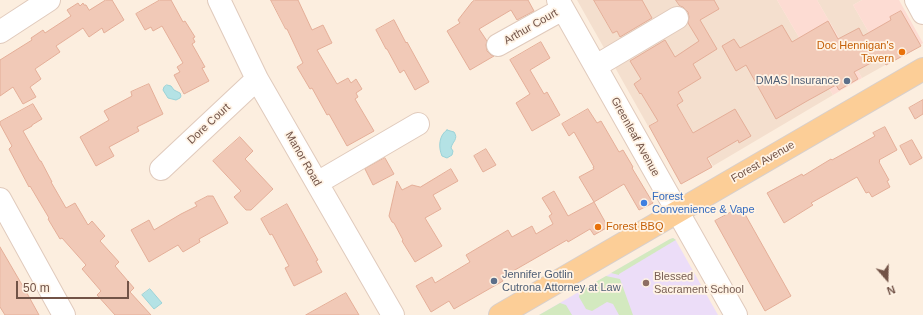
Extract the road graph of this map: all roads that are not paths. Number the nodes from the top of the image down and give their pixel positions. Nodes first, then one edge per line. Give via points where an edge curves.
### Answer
1 (49, 0) edge
2 (219, 0) edge
3 (916, 0) edge
4 (561, 3) edge
5 (923, 13) edge
6 (677, 18) dead end
7 (0, 32) edge
8 (498, 45) dead end
9 (596, 66) junction
10 (923, 69) edge
11 (257, 79) junction
12 (418, 124) dead end
13 (161, 169) dead end
14 (317, 183) junction
15 (0, 199) edge
16 (677, 211) junction
17 (64, 315) edge
18 (393, 315) edge
19 (500, 315) edge
20 (736, 315) edge

1 - 7 street
2 - 11 street, Manor Road
3 - 5 street
4 - 8 street, Arthur Court
4 - 9 street, Greenleaf Avenue
6 - 9 street
9 - 16 street, Greenleaf Avenue
10 - 16 main road, Forest Avenue
11 - 13 street, Dore Court
11 - 14 street, Manor Road
12 - 14 street
14 - 18 street, Manor Road
15 - 17 street
16 - 19 main road, Forest Avenue
16 - 20 street, Greenleaf Avenue

